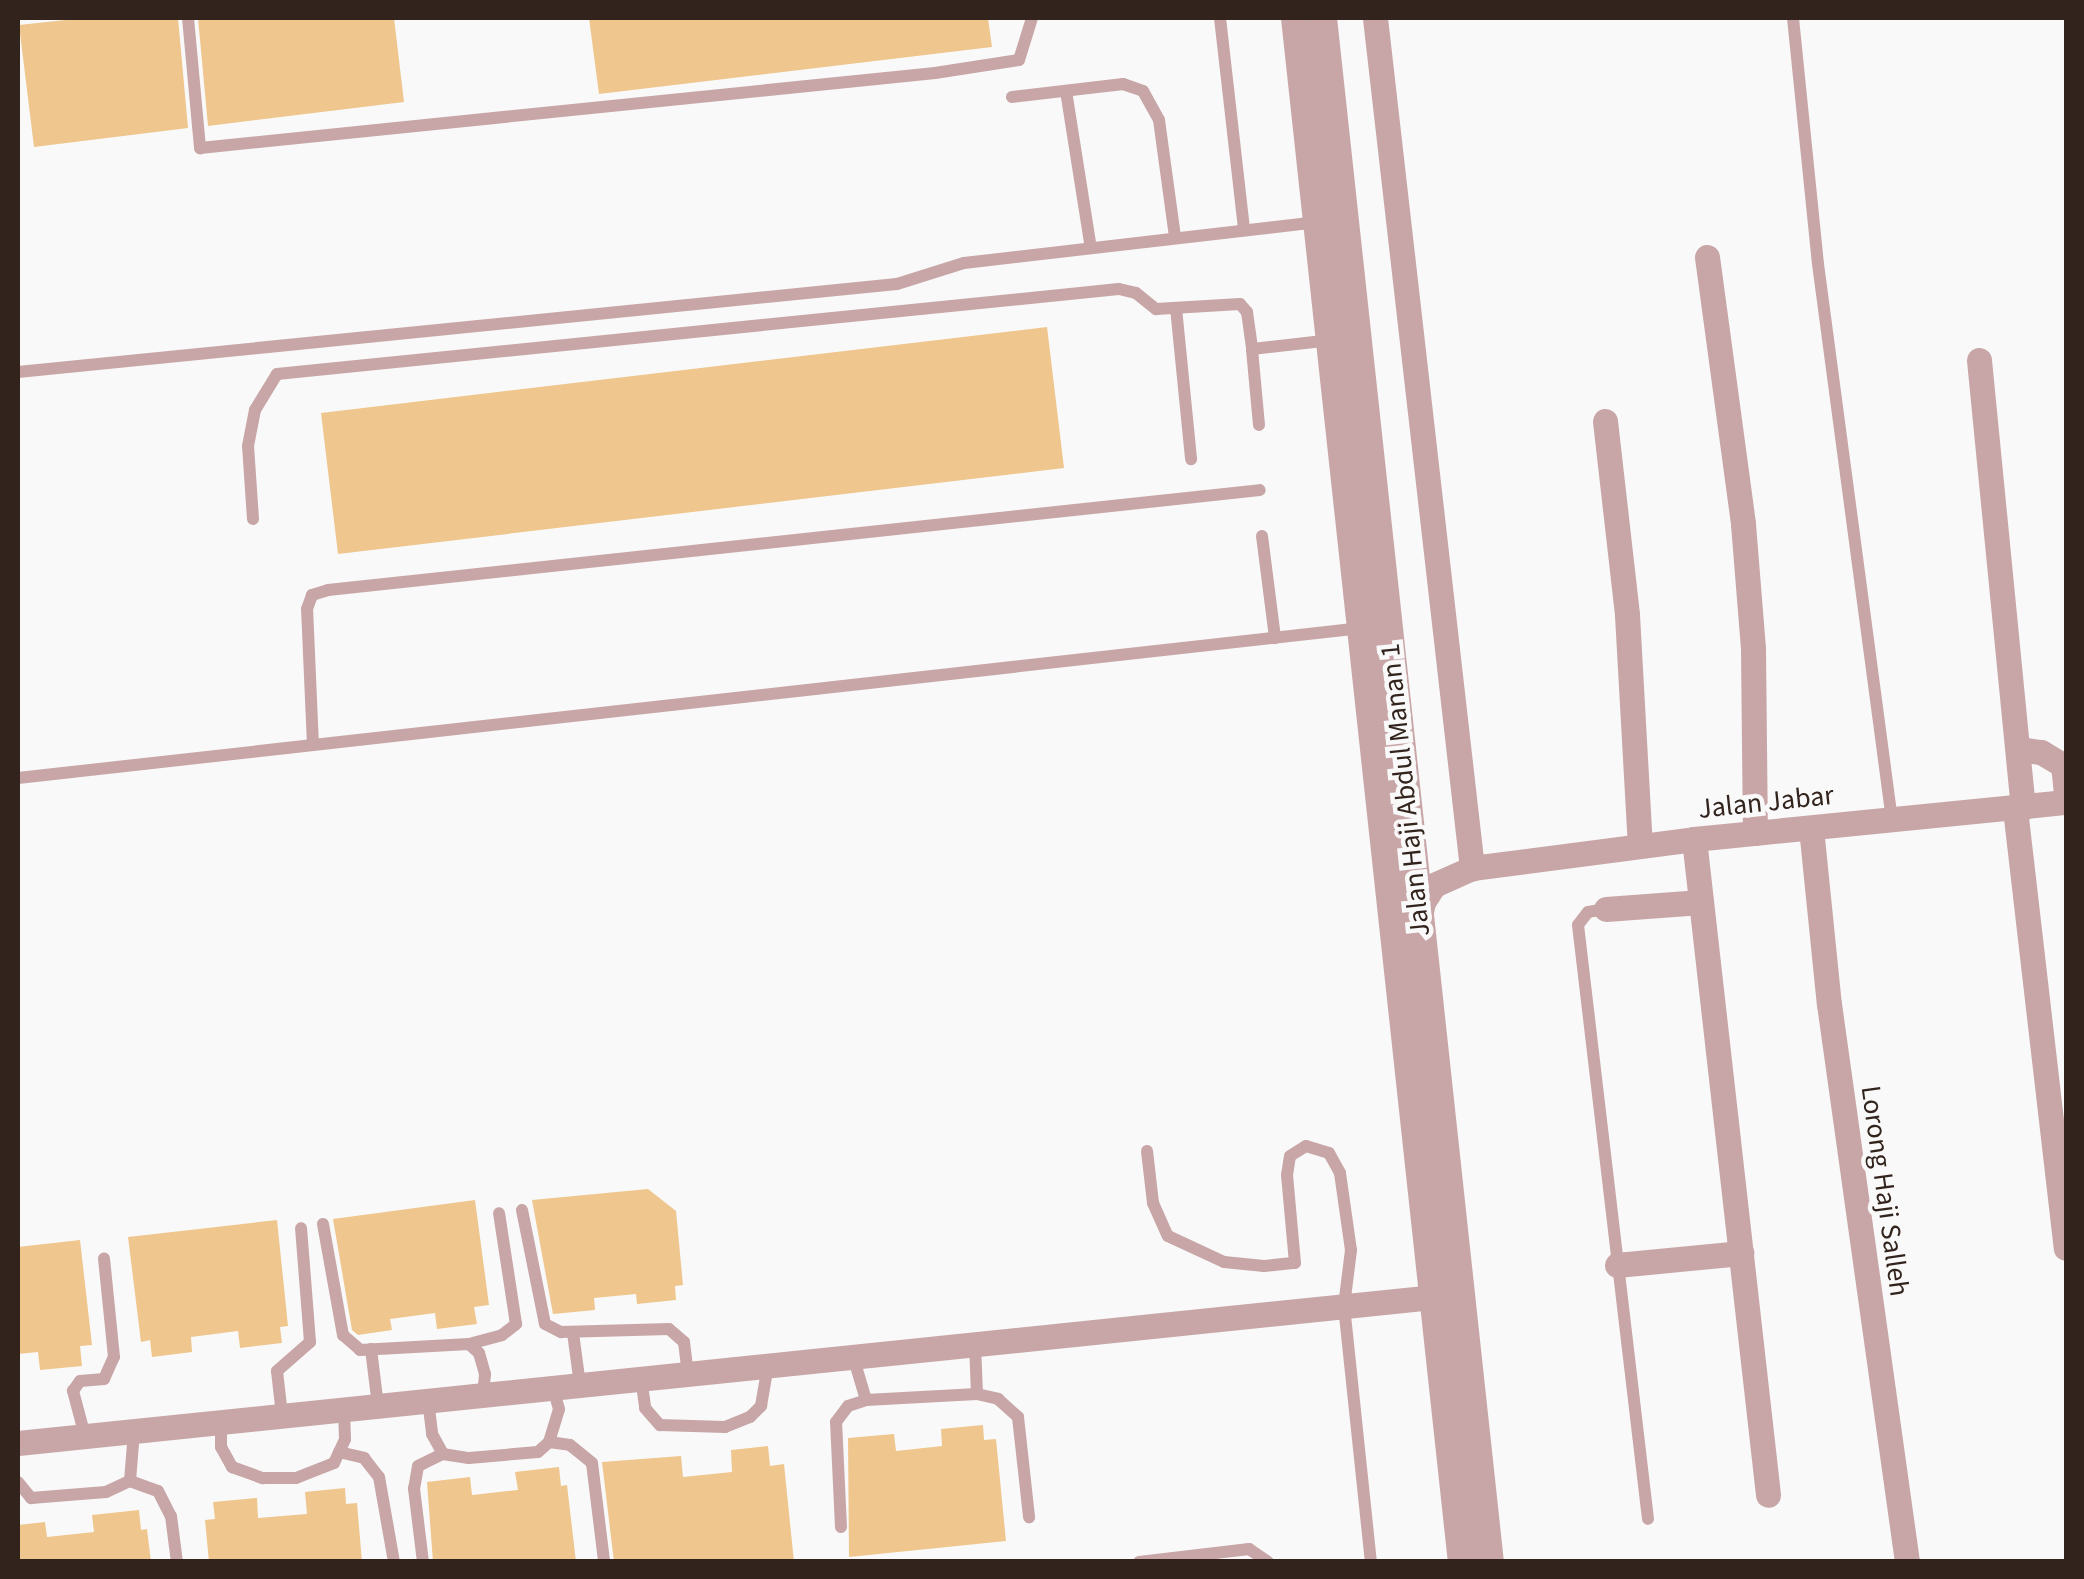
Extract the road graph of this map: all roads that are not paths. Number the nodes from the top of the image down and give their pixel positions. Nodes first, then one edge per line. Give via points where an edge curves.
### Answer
1 (188, 18) edge
2 (1032, 18) edge
3 (1220, 18) edge
4 (1296, 18) edge
5 (1322, 18) edge
6 (1375, 18) edge
7 (1792, 18) edge
8 (1066, 91) junction
9 (1012, 97) dead end
10 (1318, 222) junction
11 (1244, 230) junction
12 (1175, 238) junction
13 (1090, 248) junction
14 (1707, 256) dead end
15 (1176, 308) junction
16 (1330, 340) junction
17 (1252, 350) junction
18 (1979, 360) dead end
19 (18, 372) edge
20 (1605, 421) dead end
21 (1259, 425) dead end
22 (1192, 459) dead end
23 (1260, 490) dead end
24 (253, 519) dead end
25 (1262, 536) dead end
26 (1362, 628) junction
27 (1275, 638) junction
28 (314, 745) junction
29 (2018, 749) junction
30 (18, 778) edge
31 (2066, 792) edge
32 (2066, 802) edge
33 (2019, 808) junction
34 (1892, 820) junction
35 (1811, 828) junction
36 (1408, 832) junction
37 (1755, 833) junction
38 (1694, 839) junction
39 (1640, 845) junction
40 (1472, 868) junction
41 (1701, 902) junction
42 (1606, 908) joint
43 (1419, 922) junction
44 (1147, 1151) dead end
45 (522, 1210) dead end
46 (499, 1213) dead end
47 (324, 1224) dead end
48 (301, 1228) dead end
49 (2066, 1248) edge
50 (1742, 1253) junction
51 (104, 1258) dead end
52 (1617, 1265) junction
53 (1434, 1298) junction
54 (1344, 1306) junction
55 (573, 1332) junction
56 (469, 1344) junction
57 (975, 1344) junction
58 (370, 1348) junction
59 (853, 1356) junction
60 (768, 1365) junction
61 (688, 1374) junction
62 (642, 1378) junction
63 (580, 1385) junction
64 (553, 1388) junction
65 (483, 1394) junction
66 (977, 1394) junction
67 (428, 1400) junction
68 (866, 1400) junction
69 (378, 1406) junction
70 (344, 1409) junction
71 (282, 1416) junction
72 (221, 1422) junction
73 (134, 1431) junction
74 (85, 1436) junction
75 (549, 1442) junction
76 (18, 1443) edge
77 (338, 1452) junction
78 (443, 1454) junction
79 (18, 1482) edge
80 (130, 1482) junction
81 (1768, 1495) dead end
82 (24, 1499) edge
83 (1029, 1517) dead end
84 (1648, 1519) dead end
85 (841, 1527) dead end
86 (604, 1561) edge
87 (177, 1562) edge
88 (394, 1562) edge
89 (423, 1562) edge
90 (1139, 1562) edge
91 (1268, 1562) edge
92 (1371, 1562) edge
93 (1462, 1562) edge
94 (1488, 1562) edge
95 (1907, 1562) edge

1 - 2 lane via 200,148 952,71 1020,60
3 - 11 lane
4 - 10 street, Jalan Haji Abdul Manan 1
5 - 36 street, Jalan Haji Abdul Manan 1
6 - 40 street
7 - 34 lane
8 - 9 lane
8 - 12 lane via 1122,84 1143,91 1159,120
8 - 13 lane
10 - 11 lane
10 - 16 street, Jalan Haji Abdul Manan 1
11 - 12 lane
12 - 13 lane
13 - 19 lane via 964,263 898,284
14 - 37 street via 1749,596
15 - 17 lane via 1240,304
15 - 22 lane
15 - 24 lane via 1152,308 1136,293 1119,290 277,374 255,410 248,446
16 - 17 lane
16 - 26 street, Jalan Haji Abdul Manan 1
17 - 21 lane
18 - 29 street
20 - 39 street via 1627,615
23 - 28 lane via 328,590 312,595 307,610
25 - 27 lane
26 - 27 lane
26 - 53 street, Jalan Haji Abdul Manan 1
27 - 28 lane
28 - 30 lane
29 - 31 street via 2041,752 2063,766
29 - 33 street
32 - 33 street, Jalan Jabar
33 - 34 street, Jalan Jabar
33 - 49 street
34 - 35 street, Jalan Jabar
35 - 37 street, Jalan Jabar
35 - 95 street, Lorong Haji Salleh via 1828,1004
36 - 40 street via 1432,862
36 - 43 street, Jalan Haji Abdul Manan 1
37 - 38 street, Jalan Jabar
38 - 39 street, Jalan Jabar
38 - 41 street
39 - 40 street, Jalan Jabar
40 - 43 street via 1434,886
41 - 42 street
41 - 50 street
42 - 52 lane via 1588,912 1578,925
43 - 94 street, Jalan Haji Abdul Manan 1
44 - 54 lane via 1153,1203 1168,1236 1224,1262 1264,1266 1295,1263 1290,1156 1306,1146 1329,1153 1340,1173 1351,1250
45 - 55 lane via 545,1324
46 - 56 lane via 516,1324
47 - 58 lane via 343,1335 360,1350
48 - 71 lane via 310,1342 277,1371
50 - 52 street
50 - 81 street
51 - 74 lane via 114,1357 104,1379 80,1381 73,1391
52 - 84 lane
53 - 54 street
53 - 93 street, Jalan Haji Abdul Manan 1
54 - 57 street
54 - 92 lane
55 - 61 lane via 669,1328 684,1342
55 - 63 lane
56 - 58 lane
56 - 65 lane via 480,1353
57 - 59 street
57 - 66 lane
58 - 69 lane
59 - 60 street
59 - 68 lane
60 - 61 street
60 - 62 lane via 761,1406 724,1427 660,1424 644,1408
61 - 62 street
62 - 63 street
63 - 64 street
64 - 65 street
64 - 75 lane via 559,1409
65 - 67 street
66 - 68 lane
66 - 83 lane via 998,1399 1018,1417
67 - 69 street
67 - 78 lane via 432,1434
68 - 85 lane via 848,1406 836,1422
69 - 70 street
70 - 71 street
70 - 77 lane
71 - 72 street
72 - 73 street
72 - 77 lane via 232,1468 263,1478 296,1478 334,1463
73 - 74 street
73 - 80 lane
74 - 76 street
75 - 78 lane via 538,1452
75 - 86 lane via 570,1445 592,1464
77 - 88 lane via 364,1458 379,1478
78 - 89 lane via 418,1466 414,1489
79 - 82 lane
80 - 82 lane via 106,1492
80 - 87 lane via 158,1491 171,1516
90 - 91 lane via 1248,1549

